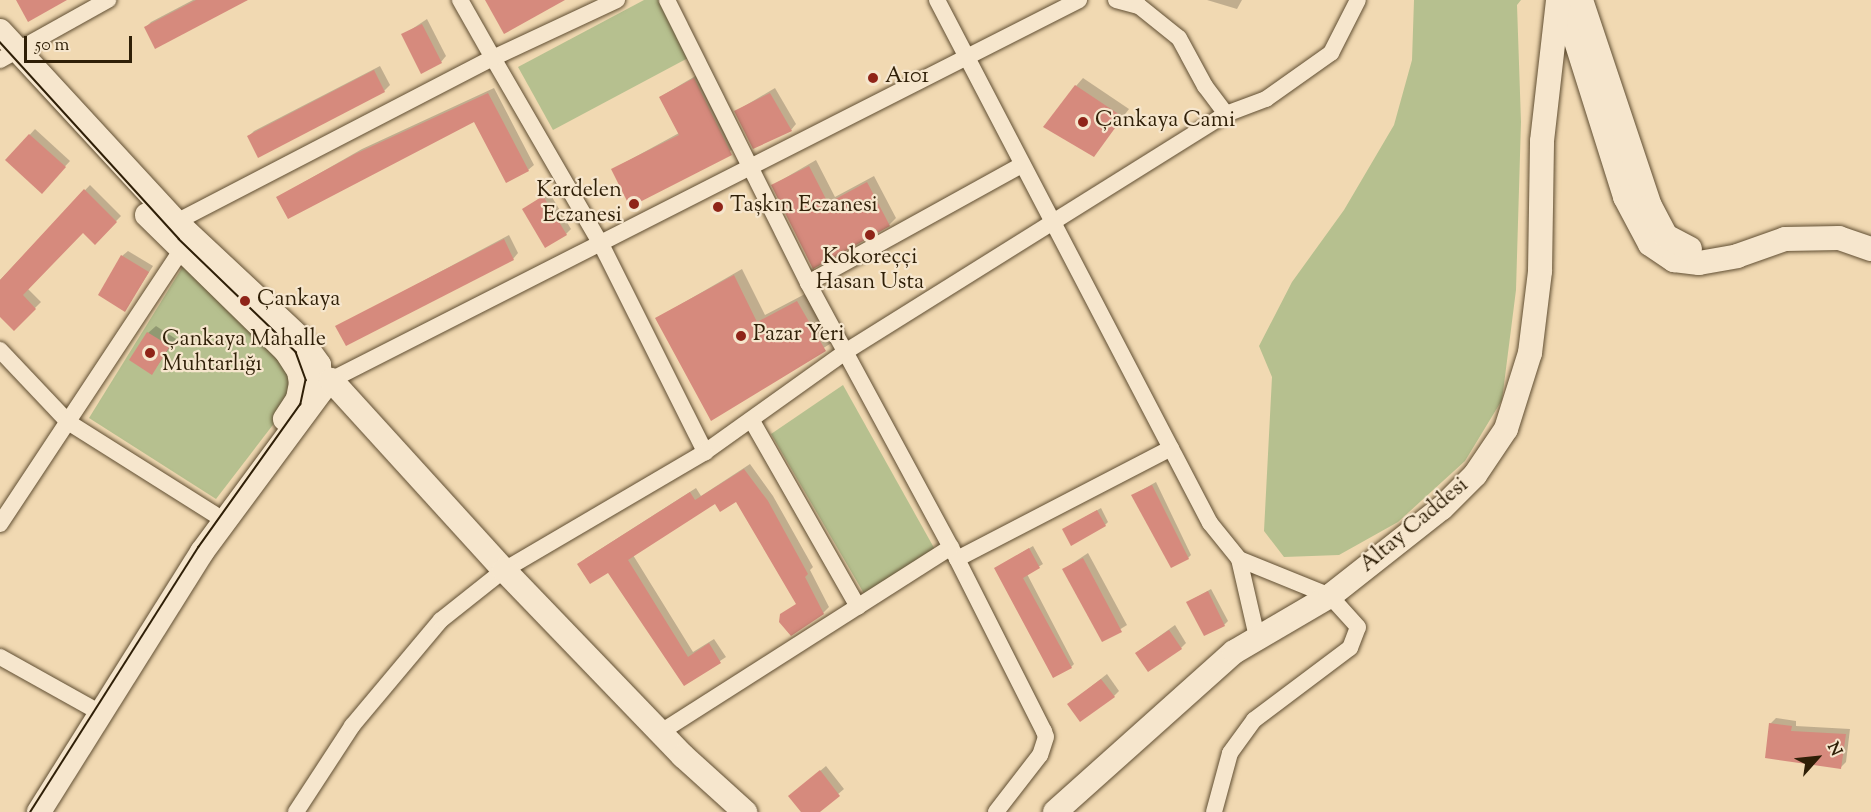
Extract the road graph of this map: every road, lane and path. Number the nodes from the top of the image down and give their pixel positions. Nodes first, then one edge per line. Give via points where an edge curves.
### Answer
1 (108, 0) edge
2 (460, 0) edge
3 (617, 0) edge
4 (667, 0) edge
5 (937, 0) edge
6 (1079, 0) edge
7 (1116, 0) edge
8 (1358, 0) edge
9 (1558, 0) edge
10 (1563, 0) edge
11 (1581, 0) edge
12 (0, 31) edge
13 (965, 55) junction
14 (4, 58) edge
15 (493, 58) junction
16 (1226, 114) junction
17 (750, 165) junction
18 (1022, 165) junction
19 (176, 222) junction
20 (1054, 224) junction
21 (1871, 231) edge
22 (601, 244) junction
23 (1871, 249) edge
24 (181, 251) junction
25 (808, 283) junction
26 (845, 352) junction
27 (4, 361) edge
28 (317, 381) junction
29 (752, 421) junction
30 (68, 422) junction
31 (1171, 448) junction
32 (705, 452) junction
33 (214, 514) junction
34 (0, 524) edge
35 (954, 553) junction
36 (1239, 559) junction
37 (504, 570) junction
38 (1330, 596) junction
39 (858, 607) junction
40 (1257, 637) junction
41 (0, 657) edge
42 (90, 707) junction
43 (661, 732) junction
44 (21, 812) edge
45 (39, 812) edge
46 (296, 812) edge
47 (745, 812) edge
48 (996, 812) edge
49 (1055, 812) edge
50 (1214, 812) edge

1 - 14 street
2 - 15 street
3 - 15 street
4 - 17 street
5 - 13 street
6 - 13 street
7 - 16 street via 1139,6 1179,38 1205,86
8 - 16 street via 1331,53 1266,99
9 - 38 main road, Altay Caddesi via 1542,141 1540,272 1530,353 1506,429 1475,475 1442,508
10 - 23 main road via 1625,197 1650,243 1674,260 1699,263 1737,256 1785,239 1839,238
11 - 21 main road via 1650,206 1666,236 1682,247 1703,250 1780,224
12 - 14 main road
13 - 17 street
13 - 18 street
14 - 19 main road
14 - 24 main road
15 - 19 street
15 - 22 street
16 - 20 street
17 - 22 street
17 - 25 street
18 - 20 street
18 - 25 street
19 - 24 street
19 - 28 main road via 299,337 319,365
20 - 26 street
20 - 31 street
22 - 28 street
22 - 32 street
24 - 28 main road via 286,351 299,371
24 - 30 street
25 - 26 street
26 - 29 street
26 - 35 street
27 - 30 street
28 - 33 main road via 298,399
28 - 37 main road
28 - 45 main road via 321,391 214,534
29 - 32 street
29 - 39 street
30 - 33 street
30 - 34 street
31 - 35 street
31 - 36 street via 1210,523
32 - 37 street
33 - 42 main road
35 - 39 street
35 - 48 street via 1046,738 1040,755
36 - 38 street
36 - 40 street
37 - 43 main road
37 - 46 street via 441,620 387,681
38 - 40 main road, Altay Caddesi
38 - 50 street via 1358,627 1357,635 1337,659 1254,720 1230,753
39 - 43 street
40 - 49 main road, Altay Caddesi via 1234,652
41 - 42 street
42 - 44 main road
43 - 47 main road

